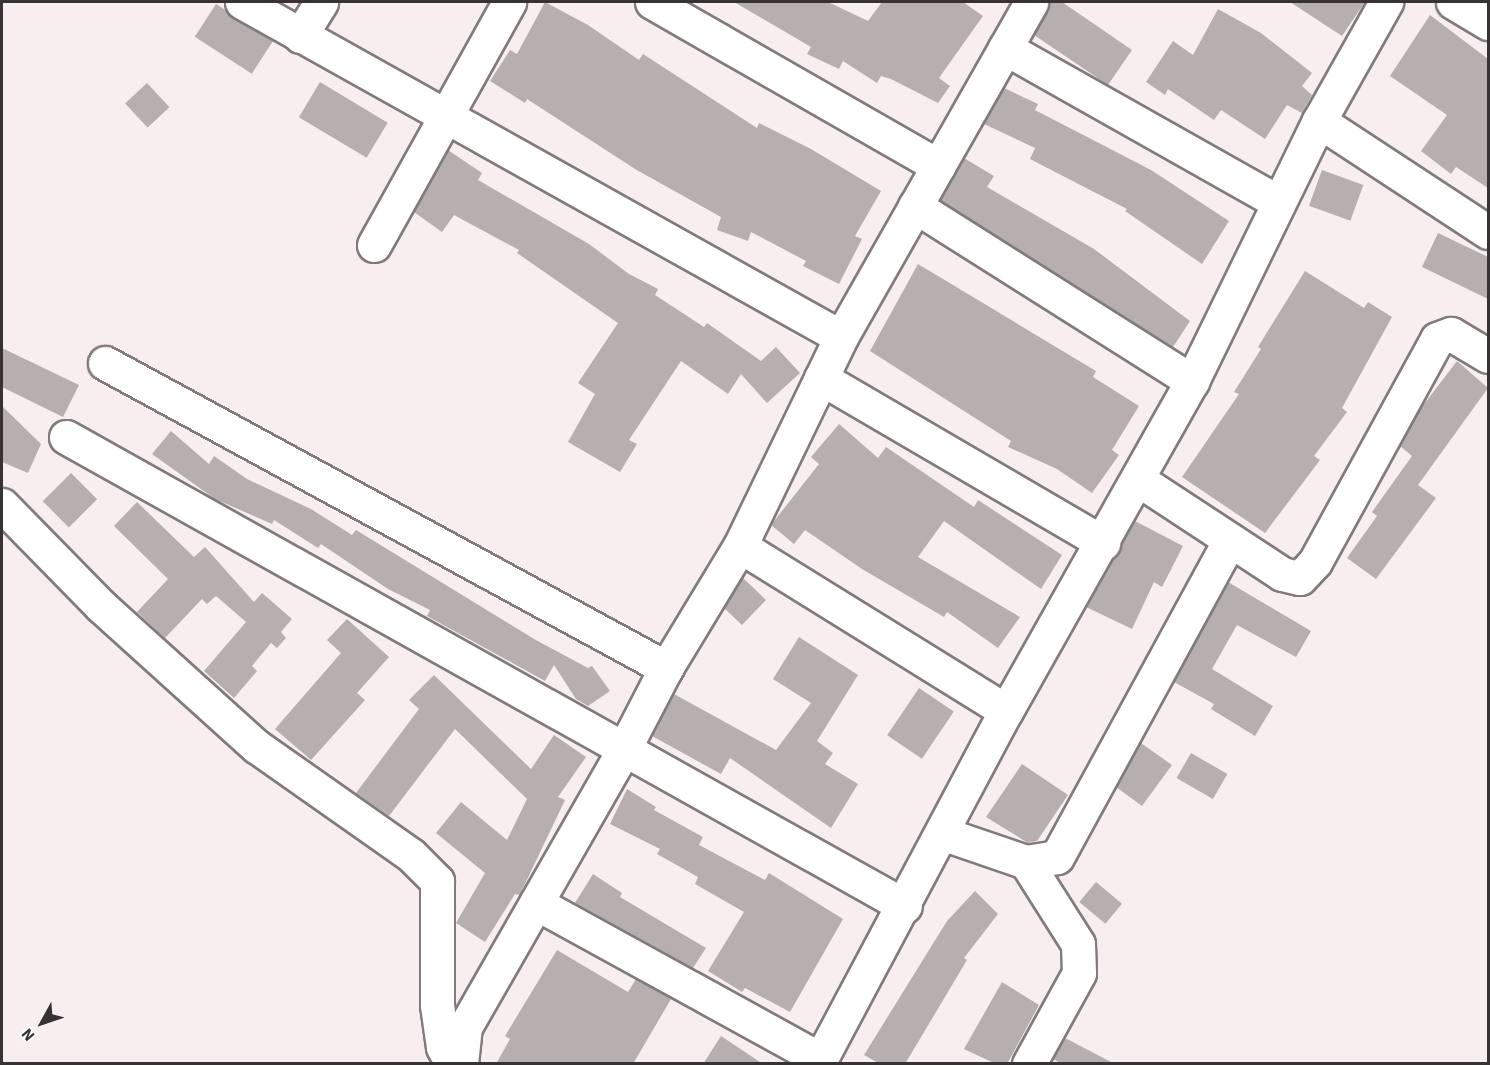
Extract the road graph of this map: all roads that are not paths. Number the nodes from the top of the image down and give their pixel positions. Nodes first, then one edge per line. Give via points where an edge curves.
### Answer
1 (242, 2) edge
2 (321, 2) edge
3 (509, 2) edge
4 (652, 2) edge
5 (1031, 2) edge
6 (1386, 2) edge
7 (1453, 2) edge
8 (1488, 23) edge
9 (300, 36) junction
10 (1005, 48) junction
11 (446, 117) junction
12 (1319, 121) junction
13 (938, 166) junction
14 (1278, 202) junction
15 (915, 206) junction
16 (1488, 232) edge
17 (374, 245) dead end
18 (841, 337) junction
19 (1488, 356) edge
20 (105, 363) dead end
21 (821, 378) junction
22 (1192, 381) junction
23 (66, 437) dead end
24 (1139, 480) junction
25 (2, 505) edge
26 (1230, 540) junction
27 (1102, 543) junction
28 (740, 546) junction
29 (666, 668) junction
30 (1006, 711) junction
31 (624, 749) junction
32 (944, 834) junction
33 (1026, 862) junction
34 (536, 903) junction
35 (905, 906) junction
36 (819, 1061) edge
37 (452, 1064) edge
38 (461, 1064) edge
39 (1029, 1064) edge

1 - 9 street
2 - 9 street
3 - 11 street
4 - 13 street
5 - 10 street
6 - 12 street
7 - 8 street
9 - 11 street
10 - 13 street
10 - 14 street
11 - 17 street
11 - 18 street
12 - 14 street
12 - 16 street
13 - 15 street
14 - 22 street
15 - 18 street
15 - 22 street
18 - 21 street
19 - 26 street via 1451,334 1437,339 1315,562 1300,578 1282,574
20 - 29 street
21 - 27 street
21 - 28 street
22 - 24 street
23 - 31 street
24 - 26 street
24 - 27 street
25 - 37 street via 101,606 256,746 411,855 437,881 437,1005 442,1047
26 - 33 street via 1057,857
27 - 30 street
28 - 29 street
28 - 30 street
29 - 31 street
30 - 32 street
31 - 34 street
31 - 35 street
32 - 33 street
32 - 35 street
33 - 39 street via 1078,944 1079,973
34 - 36 street
34 - 38 street via 465,1026
35 - 36 street

